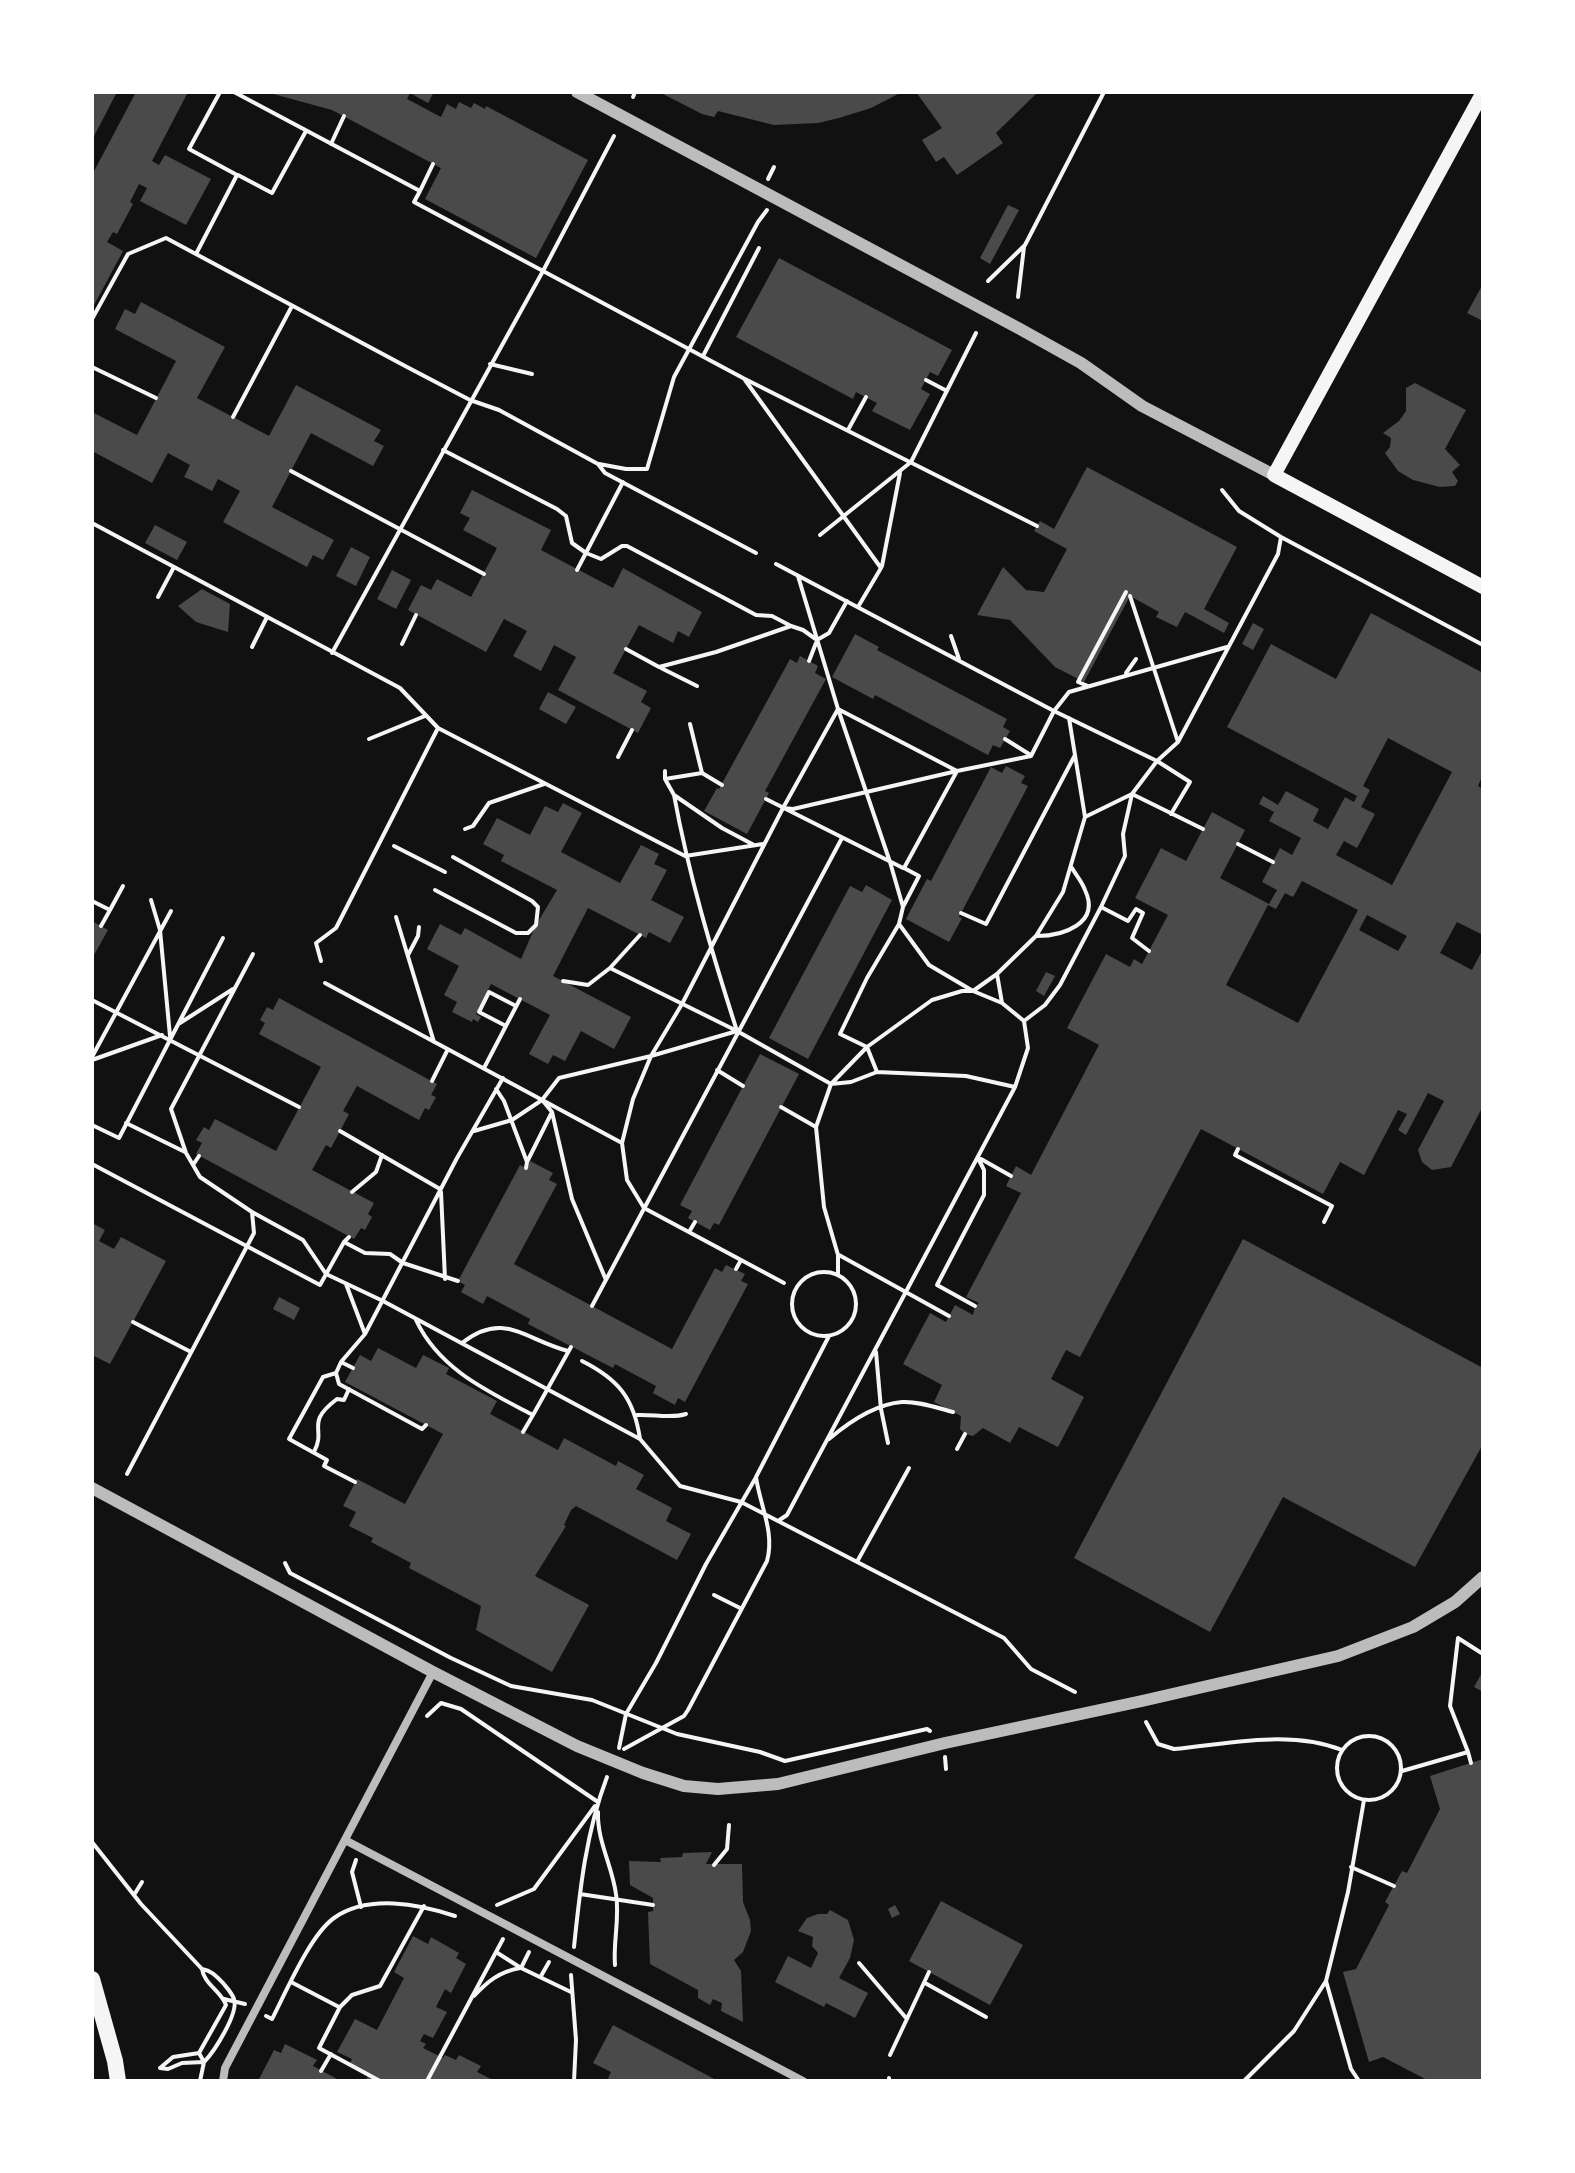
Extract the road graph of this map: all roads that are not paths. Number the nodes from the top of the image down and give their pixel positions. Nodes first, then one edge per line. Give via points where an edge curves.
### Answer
1 (577, 92) edge
2 (1483, 92) edge
3 (1274, 475) junction
4 (1483, 587) edge
5 (92, 1488) edge
6 (1483, 1577) edge
7 (433, 1672) junction
8 (345, 1840) junction
9 (92, 1979) edge
10 (118, 2081) edge
11 (223, 2081) edge
12 (803, 2081) edge

1 - 3 street via 1020,329 1142,406
2 - 3 main road
3 - 4 main road
5 - 7 street
6 - 7 street via 1455,1602 1413,1627 1338,1656 778,1784 718,1789 684,1786 643,1773 577,1746
7 - 8 street
8 - 11 street via 225,2068
8 - 12 street
9 - 10 main road

